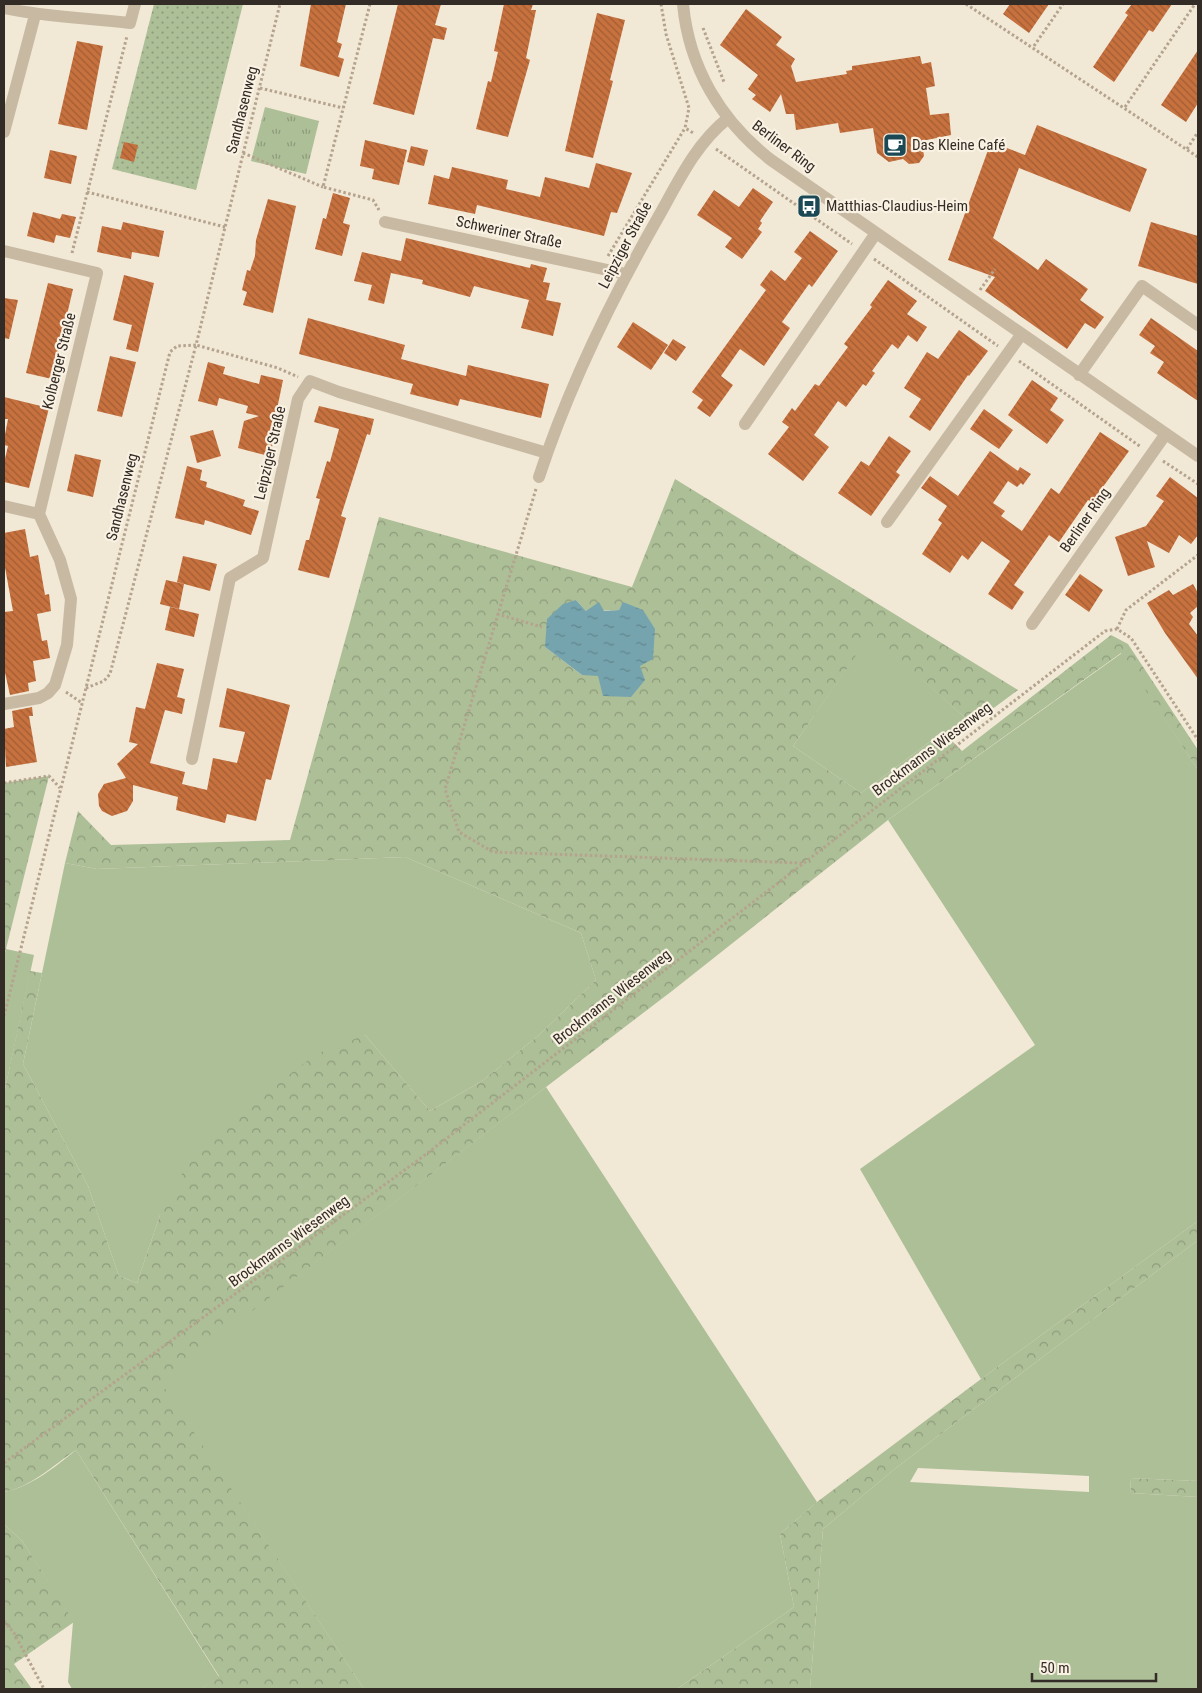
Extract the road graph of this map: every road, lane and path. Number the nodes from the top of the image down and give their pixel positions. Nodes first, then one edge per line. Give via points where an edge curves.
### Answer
1 (135, 4) edge
2 (280, 4) edge
3 (370, 4) edge
4 (661, 4) edge
5 (683, 4) edge
6 (966, 4) edge
7 (1064, 4) edge
8 (1195, 4) edge
9 (4, 8) edge
10 (35, 15) junction
11 (130, 23) junction
12 (702, 25) dead end
13 (1034, 46) junction
14 (724, 83) dead end
15 (260, 88) junction
16 (1125, 107) junction
17 (343, 108) junction
18 (727, 119) junction
19 (685, 128) junction
20 (4, 132) edge
21 (1198, 132) edge
22 (704, 140) junction
23 (1187, 149) junction
24 (243, 153) junction
25 (1198, 157) edge
26 (323, 187) junction
27 (87, 192) junction
28 (385, 222) joint
29 (225, 227) junction
30 (876, 233) junction
31 (4, 251) edge
32 (863, 251) junction
33 (69, 266) junction
34 (600, 268) junction
35 (996, 268) dead end
36 (626, 274) junction
37 (972, 284) dead end
38 (979, 290) junction
39 (987, 296) dead end
40 (1198, 325) edge
41 (1021, 335) junction
42 (196, 345) junction
43 (1008, 354) junction
44 (1079, 375) junction
45 (310, 381) junction
46 (746, 424) dead end
47 (1165, 435) junction
48 (547, 453) junction
49 (1152, 454) junction
50 (1198, 456) edge
51 (540, 477) joint
52 (1198, 484) edge
53 (4, 506) edge
54 (39, 514) junction
55 (888, 522) dead end
56 (1198, 555) edge
57 (497, 614) junction
58 (1032, 624) dead end
59 (542, 627) dead end
60 (1117, 628) junction
61 (55, 685) junction
62 (86, 688) junction
63 (82, 703) junction
64 (4, 704) edge
65 (1198, 740) edge
66 (192, 759) dead end
67 (4, 783) edge
68 (60, 788) junction
69 (803, 863) junction
70 (4, 1016) edge
71 (4, 1463) edge
72 (4, 1621) edge
73 (44, 1689) edge

1 - 11 street
2 - 15 path, Sandhasenweg
3 - 17 path
4 - 19 path via 666,34 689,108
5 - 18 street, Berliner Ring via 688,32 704,80
6 - 13 path
7 - 13 path
8 - 16 path
9 - 10 street
10 - 11 street
10 - 20 street
11 - 27 path
12 - 14 path
13 - 16 path
15 - 17 path
15 - 24 path, Sandhasenweg
16 - 23 path
17 - 26 path
18 - 22 street, Leipziger Straße
18 - 30 street, Berliner Ring via 748,142 771,160
19 - 22 path
19 - 34 path
21 - 23 path
22 - 32 path
22 - 36 street, Leipziger Straße
23 - 25 path
24 - 26 path
24 - 29 path, Sandhasenweg
26 - 28 path via 373,200
27 - 29 path
27 - 33 path
28 - 34 street, Schweriner Straße
29 - 42 path, Sandhasenweg
30 - 32 street
30 - 41 street, Berliner Ring
31 - 33 street, Kolberger Straße
32 - 43 path
32 - 46 street
33 - 54 street, Kolberger Straße via 97,273
34 - 36 street, Schweriner Straße
35 - 38 path
36 - 48 street, Leipziger Straße via 564,406
37 - 38 path
38 - 39 path
40 - 44 street via 1142,286
41 - 43 street
41 - 44 street, Berliner Ring
42 - 45 path via 278,368
42 - 62 path via 110,674 104,681
42 - 62 path, Sandhasenweg via 177,346 170,352
43 - 49 path
43 - 55 street
44 - 47 street, Berliner Ring
45 - 48 street
45 - 66 street, Leipziger Straße via 298,399 263,558 230,578
47 - 49 street, Berliner Ring
47 - 50 street, Berliner Ring
48 - 51 street, Leipziger Straße
49 - 52 path
49 - 58 street, Berliner Ring
51 - 57 path
53 - 54 street
54 - 61 street via 60,560 71,599 66,645
56 - 60 path via 1126,610
57 - 59 path
57 - 69 path via 445,789 459,832 493,852
60 - 65 path via 1131,638
60 - 69 path, Brockmanns Wiesenweg via 1104,631
61 - 63 path
61 - 64 street via 48,694 39,698
62 - 63 path, Sandhasenweg
63 - 68 path, Sandhasenweg
67 - 68 path via 49,776
68 - 70 path, Sandhasenweg
69 - 71 path, Brockmanns Wiesenweg via 421,1158
72 - 73 path via 14,1633

